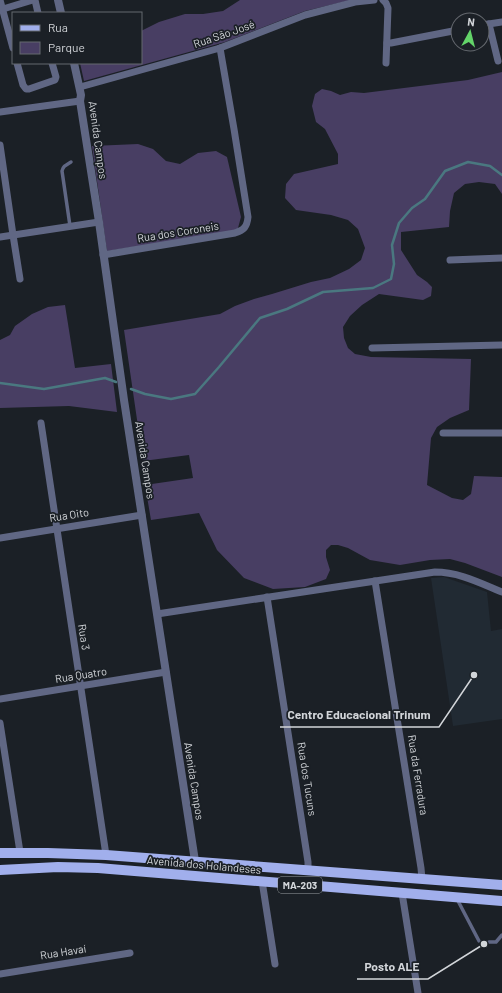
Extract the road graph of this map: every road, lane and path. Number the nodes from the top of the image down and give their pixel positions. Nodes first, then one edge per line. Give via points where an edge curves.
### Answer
1 (0, 0) edge
2 (34, 0) edge
3 (58, 0) edge
4 (374, 0) edge
5 (383, 0) edge
6 (3, 9) junction
7 (38, 12) edge
8 (61, 12) edge
9 (502, 22) edge
10 (490, 24) edge
11 (450, 32) edge
12 (490, 39) edge
13 (387, 43) junction
14 (12, 44) edge
15 (220, 48) junction
16 (498, 61) dead end
17 (386, 63) dead end
18 (17, 64) edge
19 (52, 64) edge
20 (74, 64) edge
21 (80, 88) junction
22 (80, 101) junction
23 (0, 112) edge
24 (0, 144) edge
25 (71, 162) dead end
26 (99, 222) junction
27 (70, 226) junction
28 (13, 235) junction
29 (0, 237) edge
30 (103, 255) junction
31 (502, 258) edge
32 (450, 260) dead end
33 (20, 279) dead end
34 (502, 345) edge
35 (372, 348) dead end
36 (41, 423) dead end
37 (443, 433) dead end
38 (502, 433) edge
39 (142, 514) junction
40 (57, 528) junction
41 (0, 538) edge
42 (375, 581) junction
43 (502, 592) edge
44 (268, 597) junction
45 (157, 614) junction
46 (166, 672) junction
47 (80, 686) junction
48 (0, 699) edge
49 (0, 723) edge
50 (20, 852) junction
51 (0, 853) edge
52 (106, 855) junction
53 (195, 862) junction
54 (0, 870) edge
55 (308, 870) junction
56 (422, 879) junction
57 (262, 882) junction
58 (502, 885) edge
59 (402, 893) junction
60 (457, 898) junction
61 (502, 901) edge
62 (502, 935) edge
63 (479, 941) dead end
64 (489, 942) dead end
65 (130, 953) dead end
66 (275, 964) dead end
67 (0, 974) edge
68 (418, 993) edge

1 - 6 street
2 - 6 street
2 - 7 street
3 - 8 street
4 - 15 street, Rua São José via 355,2 305,15
5 - 13 street via 388,8
6 - 14 street
9 - 10 street
11 - 13 street
12 - 16 street
13 - 17 street
15 - 21 street, Rua São José
15 - 30 street, Rua dos Coroneis via 248,217 245,227 235,233
18 - 19 street via 23,85 28,89 55,80
20 - 21 street, Avenida Campos
21 - 22 street, Avenida Campos
22 - 23 street
22 - 26 street, Avenida Campos
24 - 28 street
25 - 27 lane via 65,165 62,171
26 - 27 street
26 - 30 street, Avenida Campos
27 - 28 street
28 - 29 street
28 - 33 street
30 - 39 street, Avenida Campos
31 - 32 street
34 - 35 street
36 - 40 street, Rua 3
37 - 38 street
39 - 40 street, Rua Oito
39 - 45 street, Avenida Campos
40 - 41 street, Rua Oito
40 - 47 street, Rua 3
42 - 43 street via 445,572 455,573
42 - 44 street
42 - 56 street, Rua da Ferradura
44 - 45 street
44 - 55 street, Rua dos Tucuns
45 - 46 street, Avenida Campos
46 - 47 street, Rua Quatro
46 - 53 street, Avenida Campos
47 - 48 street, Rua Quatro
47 - 52 street, Rua 3
49 - 50 street
50 - 51 main road, Avenida dos Holandeses / MA-203
50 - 52 main road, Avenida dos Holandeses / MA-203
52 - 53 main road, Avenida dos Holandeses / MA-203
53 - 55 main road, Avenida dos Holandeses / MA-203
54 - 57 main road, Avenida dos Holandeses / MA-203 via 77,867
55 - 56 main road, Avenida dos Holandeses / MA-203
56 - 58 main road, Avenida dos Holandeses / MA-203
57 - 59 main road, Avenida dos Holandeses / MA-203
57 - 66 street
59 - 60 main road, Avenida dos Holandeses / MA-203
59 - 68 street
60 - 61 main road, Avenida dos Holandeses / MA-203
60 - 63 lane
62 - 64 lane via 496,942
65 - 67 street, Rua Havaí

